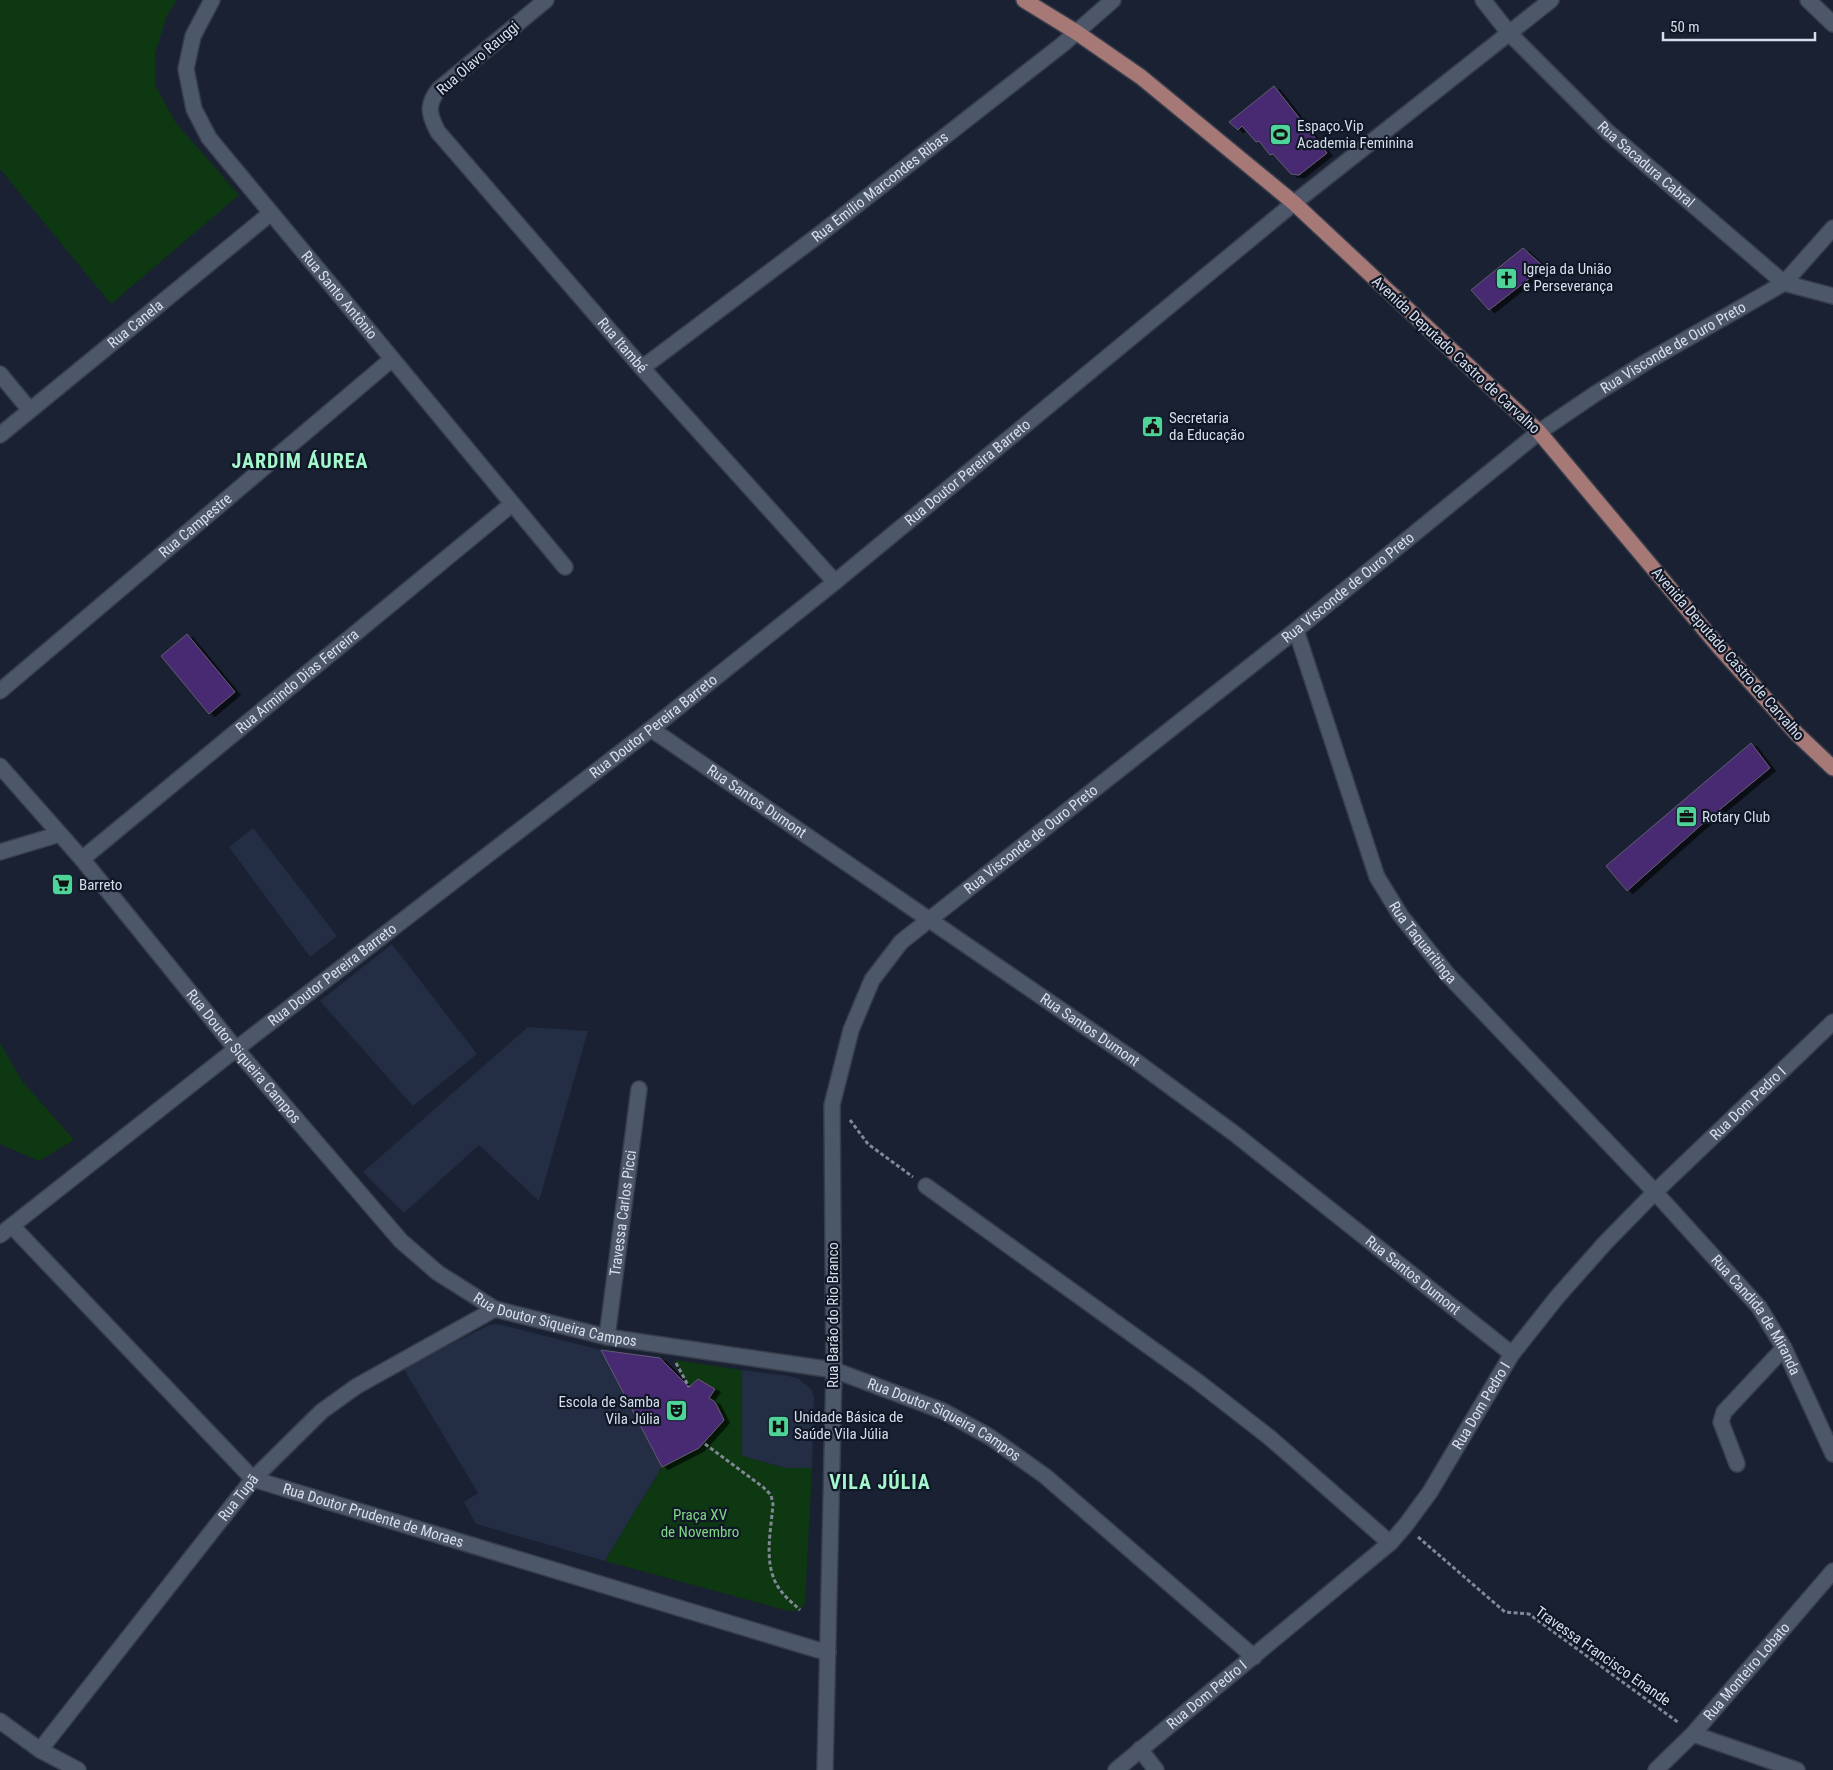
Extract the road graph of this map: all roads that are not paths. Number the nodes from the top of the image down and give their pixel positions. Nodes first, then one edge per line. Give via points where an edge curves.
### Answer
1 (212, 0) edge
2 (546, 0) edge
3 (1024, 0) edge
4 (1113, 0) edge
5 (1483, 0) edge
6 (1551, 0) edge
7 (1808, 0) edge
8 (1833, 24) edge
9 (1076, 32) junction
10 (1509, 33) junction
11 (432, 97) joint
12 (1294, 203) junction
13 (271, 213) junction
14 (1833, 228) edge
15 (1784, 283) junction
16 (1833, 296) edge
17 (392, 359) junction
18 (642, 368) junction
19 (0, 374) edge
20 (29, 409) junction
21 (1539, 432) junction
22 (0, 435) edge
23 (512, 504) junction
24 (565, 567) dead end
25 (835, 582) junction
26 (1296, 630) junction
27 (0, 691) edge
28 (651, 729) junction
29 (0, 766) edge
30 (1833, 768) edge
31 (60, 834) junction
32 (0, 852) edge
33 (82, 859) junction
34 (930, 920) junction
35 (1833, 1022) edge
36 (236, 1049) junction
37 (639, 1088) dead end
38 (926, 1186) road end
39 (1655, 1192) junction
40 (6, 1230) edge
41 (495, 1308) junction
42 (607, 1337) junction
43 (1784, 1348) junction
44 (1512, 1354) junction
45 (834, 1370) junction
46 (1833, 1454) edge
47 (1737, 1464) dead end
48 (253, 1479) junction
49 (1390, 1543) junction
50 (1833, 1571) edge
51 (828, 1652) junction
52 (1254, 1657) junction
53 (0, 1721) edge
54 (1693, 1734) junction
55 (1140, 1749) junction
56 (40, 1750) junction
57 (78, 1770) edge
58 (826, 1770) edge
59 (1116, 1770) edge
60 (1156, 1770) edge
61 (1656, 1770) edge
62 (1797, 1770) edge

1 - 13 street, Rua Santo Antônio via 192,36 186,69 194,109 209,138
2 - 11 street, Rua Olavo Rauggi
3 - 9 main road, Avenida Deputado Castro de Carvalho
4 - 9 street, Rua Emílio Marcondes Ribas
5 - 10 street, Rua Sacadura Cabral
6 - 10 street, Rua Doutor Pereira Barreto
7 - 8 street
9 - 12 main road, Avenida Deputado Castro de Carvalho via 1141,77
9 - 18 street, Rua Emílio Marcondes Ribas via 816,237
10 - 12 street, Rua Doutor Pereira Barreto
10 - 15 street, Rua Sacadura Cabral via 1608,132
11 - 18 street, Rua Itambé via 432,119 438,132
12 - 21 main road, Avenida Deputado Castro de Carvalho
12 - 25 street, Rua Doutor Pereira Barreto
13 - 17 street, Rua Santo Antônio
13 - 20 street, Rua Canela
14 - 15 street, Rua Visconde de Ouro Preto
15 - 16 street, Rua Sacadura Cabral
15 - 21 street, Rua Visconde de Ouro Preto via 1640,365
17 - 23 street, Rua Santo Antônio
17 - 27 street, Rua Campestre
18 - 25 street, Rua Itambé
19 - 20 street
20 - 22 street, Rua Canela
21 - 26 street, Rua Visconde de Ouro Preto
21 - 30 main road, Avenida Deputado Castro de Carvalho via 1719,646 1797,734
23 - 24 street, Rua Santo Antônio
23 - 33 street, Rua Armindo Dias Ferreira
25 - 28 street, Rua Doutor Pereira Barreto
26 - 34 street, Rua Visconde de Ouro Preto
26 - 39 street, Rua Taquaritinga via 1377,877 1401,916 1448,975
28 - 34 street, Rua Santos Dumont
28 - 36 street, Rua Doutor Pereira Barreto
29 - 31 street, Rua Doutor Siqueira Campos
31 - 32 street
31 - 33 street, Rua Doutor Siqueira Campos
33 - 36 street, Rua Doutor Siqueira Campos
34 - 44 street, Rua Santos Dumont via 1134,1060 1235,1134
34 - 45 street, Rua Barão do Rio Branco via 901,942 872,980 851,1030 832,1105
35 - 39 street, Rua Dom Pedro I
36 - 40 street, Rua Doutor Pereira Barreto
36 - 41 street, Rua Doutor Siqueira Campos via 401,1241 438,1273
37 - 42 street, Travessa Carlos Picci
38 - 49 street via 1197,1381 1268,1437
39 - 43 street, Rua Candida de Miranda via 1759,1307
39 - 44 street, Rua Dom Pedro I via 1558,1296
40 - 48 street, Rua Doutor Prudente de Moraes
41 - 42 street, Rua Doutor Siqueira Campos
41 - 48 street, Rua Tupã via 357,1386 322,1411
42 - 45 street, Rua Doutor Siqueira Campos
43 - 46 street, Rua Candida de Miranda
43 - 47 street via 1721,1417
44 - 49 street, Rua Dom Pedro I via 1430,1492
45 - 51 street, Rua Barão do Rio Branco
45 - 52 street, Rua Doutor Siqueira Campos via 943,1411 990,1437 1045,1476
48 - 51 street, Rua Doutor Prudente de Moraes
48 - 56 street, Rua Tupã
49 - 52 street, Rua Dom Pedro I
50 - 54 street, Rua Monteiro Lobato
51 - 58 street, Rua Barão do Rio Branco
52 - 55 street, Rua Dom Pedro I
53 - 56 street
54 - 61 street, Rua Monteiro Lobato
54 - 62 street
55 - 59 street, Rua Dom Pedro I
55 - 60 street
56 - 57 street

